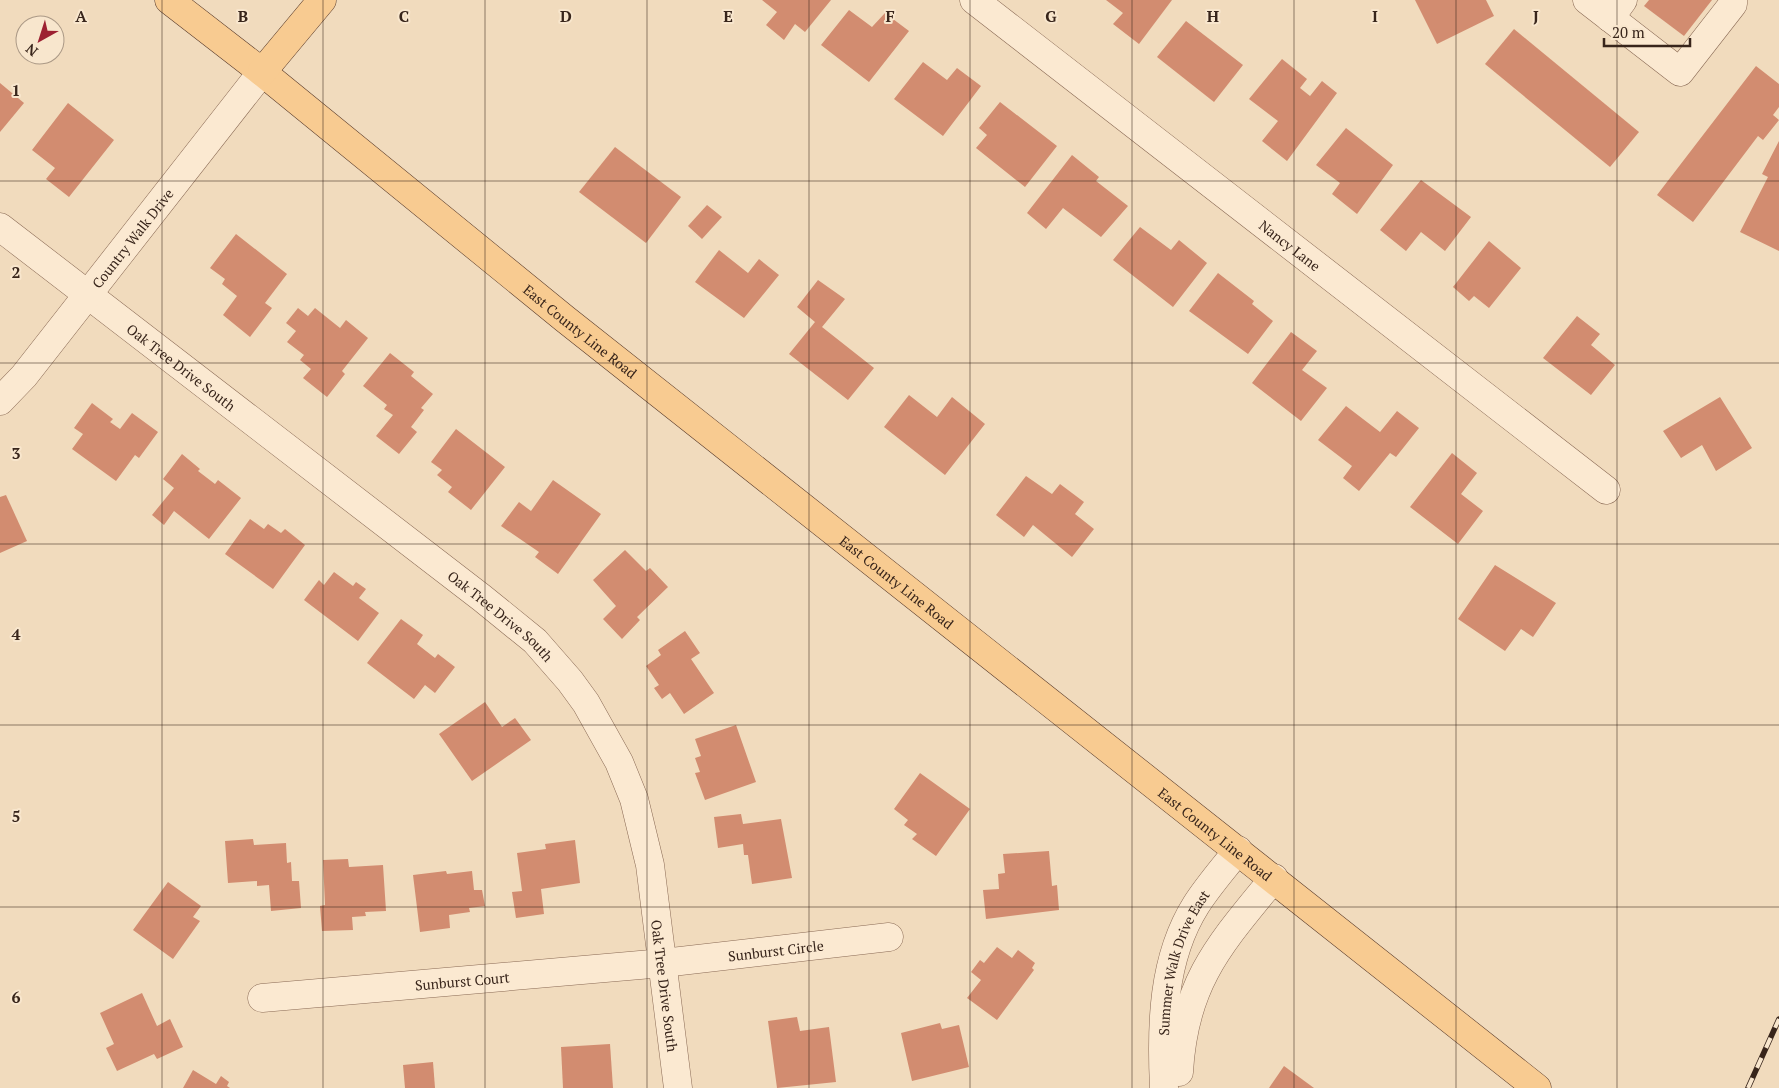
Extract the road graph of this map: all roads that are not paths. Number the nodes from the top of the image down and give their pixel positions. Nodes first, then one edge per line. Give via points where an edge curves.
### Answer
1 (169, 0) edge
2 (322, 0) edge
3 (974, 0) edge
4 (1587, 0) edge
5 (1733, 0) edge
6 (1617, 9) edge
7 (262, 72) junction
8 (0, 227) edge
9 (87, 294) junction
10 (0, 401) edge
11 (1606, 490) dead end
12 (1238, 850) junction
13 (1274, 878) junction
14 (890, 937) dead end
15 (663, 963) junction
16 (262, 998) dead end
17 (678, 1088) edge
18 (1164, 1088) edge
19 (1178, 1088) edge
20 (1537, 1088) edge

1 - 7 main road, East County Line Road
2 - 7 main road
3 - 11 street, Nancy Lane
4 - 6 street
5 - 6 street via 1680,72
7 - 9 street, Country Walk Drive
7 - 12 main road, East County Line Road via 565,319
8 - 9 street, Oak Tree Drive South
9 - 10 street, Country Walk Drive via 24,376
9 - 15 street, Oak Tree Drive South via 482,598 534,641 570,682 607,737 634,799 650,865
12 - 13 main road, East County Line Road
12 - 18 street, Summer Walk Drive East via 1196,906 1180,937 1164,1001
13 - 19 street, Summer Walk Drive East via 1221,943 1204,972 1190,1003 1180,1040
13 - 20 main road, East County Line Road
14 - 15 street, Sunburst Circle
15 - 16 street, Sunburst Court
15 - 17 street, Oak Tree Drive South

